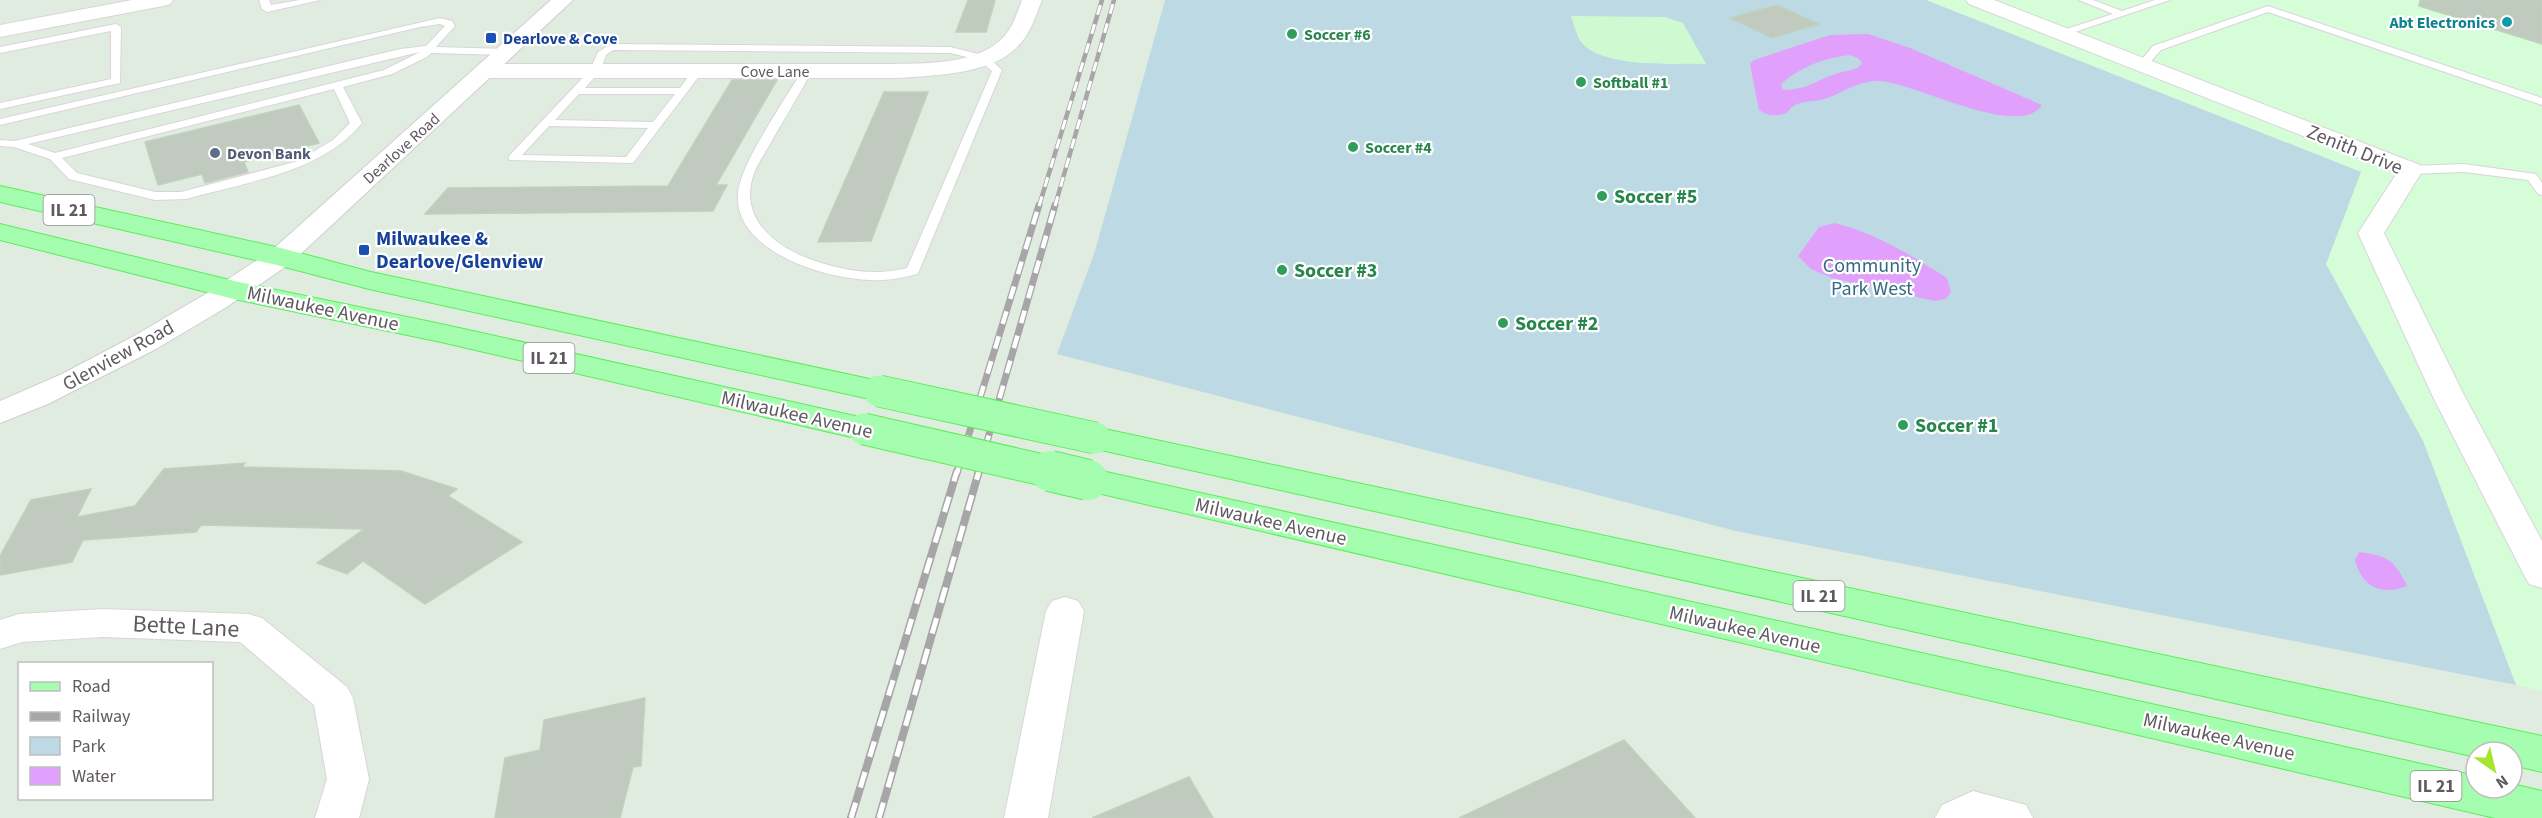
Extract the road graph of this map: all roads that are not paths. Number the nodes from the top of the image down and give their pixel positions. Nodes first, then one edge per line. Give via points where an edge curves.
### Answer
1 (163, 0) edge
2 (264, 0) edge
3 (315, 0) edge
4 (562, 0) edge
5 (1032, 0) edge
6 (1976, 0) edge
7 (2084, 0) edge
8 (2165, 0) edge
9 (2122, 14) junction
10 (0, 31) edge
11 (2063, 33) junction
12 (0, 50) edge
13 (429, 50) junction
14 (507, 52) junction
15 (983, 58) junction
16 (2142, 65) junction
17 (486, 71) junction
18 (595, 71) junction
19 (698, 71) junction
20 (807, 71) junction
21 (337, 86) junction
22 (576, 91) junction
23 (683, 91) junction
24 (2542, 102) edge
25 (0, 106) edge
26 (0, 122) edge
27 (546, 123) junction
28 (656, 126) junction
29 (0, 143) edge
30 (15, 144) junction
31 (54, 157) junction
32 (2411, 170) junction
33 (2537, 178) edge
34 (2542, 191) edge
35 (0, 195) edge
36 (0, 232) edge
37 (281, 257) junction
38 (234, 290) junction
39 (0, 413) edge
40 (2542, 575) edge
41 (1065, 611) dead end
42 (0, 635) edge
43 (2542, 754) edge
44 (2542, 810) edge
45 (337, 818) edge
46 (1026, 818) edge
47 (1957, 818) edge
48 (2010, 818) edge

1 - 10 street
2 - 3 lane via 267,9
4 - 14 main road, Dearlove Road
5 - 15 street, Cove Lane via 1016,36
6 - 11 street, Zenith Drive
7 - 9 lane
8 - 9 lane
9 - 11 lane
11 - 16 street, Zenith Drive
12 - 25 lane via 116,27 116,81
13 - 14 lane
13 - 21 lane via 396,69
13 - 26 lane via 449,23 420,24
13 - 30 lane via 374,57
14 - 17 main road, Dearlove Road
15 - 18 lane via 950,50 611,47 602,54
15 - 20 street, Cove Lane via 927,70
15 - 20 lane via 997,70 916,265 912,271 894,276 834,271 796,259 763,236 746,212 744,187 748,171
16 - 24 lane via 2157,48 2268,9
16 - 32 street, Zenith Drive
17 - 18 street, Cove Lane
17 - 37 main road, Dearlove Road
18 - 19 street, Cove Lane
18 - 22 lane
19 - 20 street, Cove Lane
19 - 23 lane
21 - 31 lane
21 - 31 lane via 356,123 337,142 302,163 182,196 155,196 73,176
22 - 23 lane
22 - 27 lane
23 - 28 lane
27 - 28 lane
27 - 28 lane via 513,158 629,161
29 - 30 lane
30 - 31 lane
32 - 33 lane via 2464,168
32 - 40 street, Zenith Drive via 2371,232 2449,397
33 - 34 lane
35 - 37 main road, Milwaukee Avenue / IL 21
36 - 38 main road, Milwaukee Avenue / IL 21
37 - 38 main road, Dearlove Road
37 - 43 main road, Milwaukee Avenue / IL 21, bridge via 369,280
38 - 39 main road, Glenview Road via 44,395
38 - 44 main road, Milwaukee Avenue / IL 21, bridge via 441,333
41 - 46 street
42 - 45 street, Bette Lane via 19,628 103,623 249,628 333,698 348,779
47 - 48 street via 1973,809

